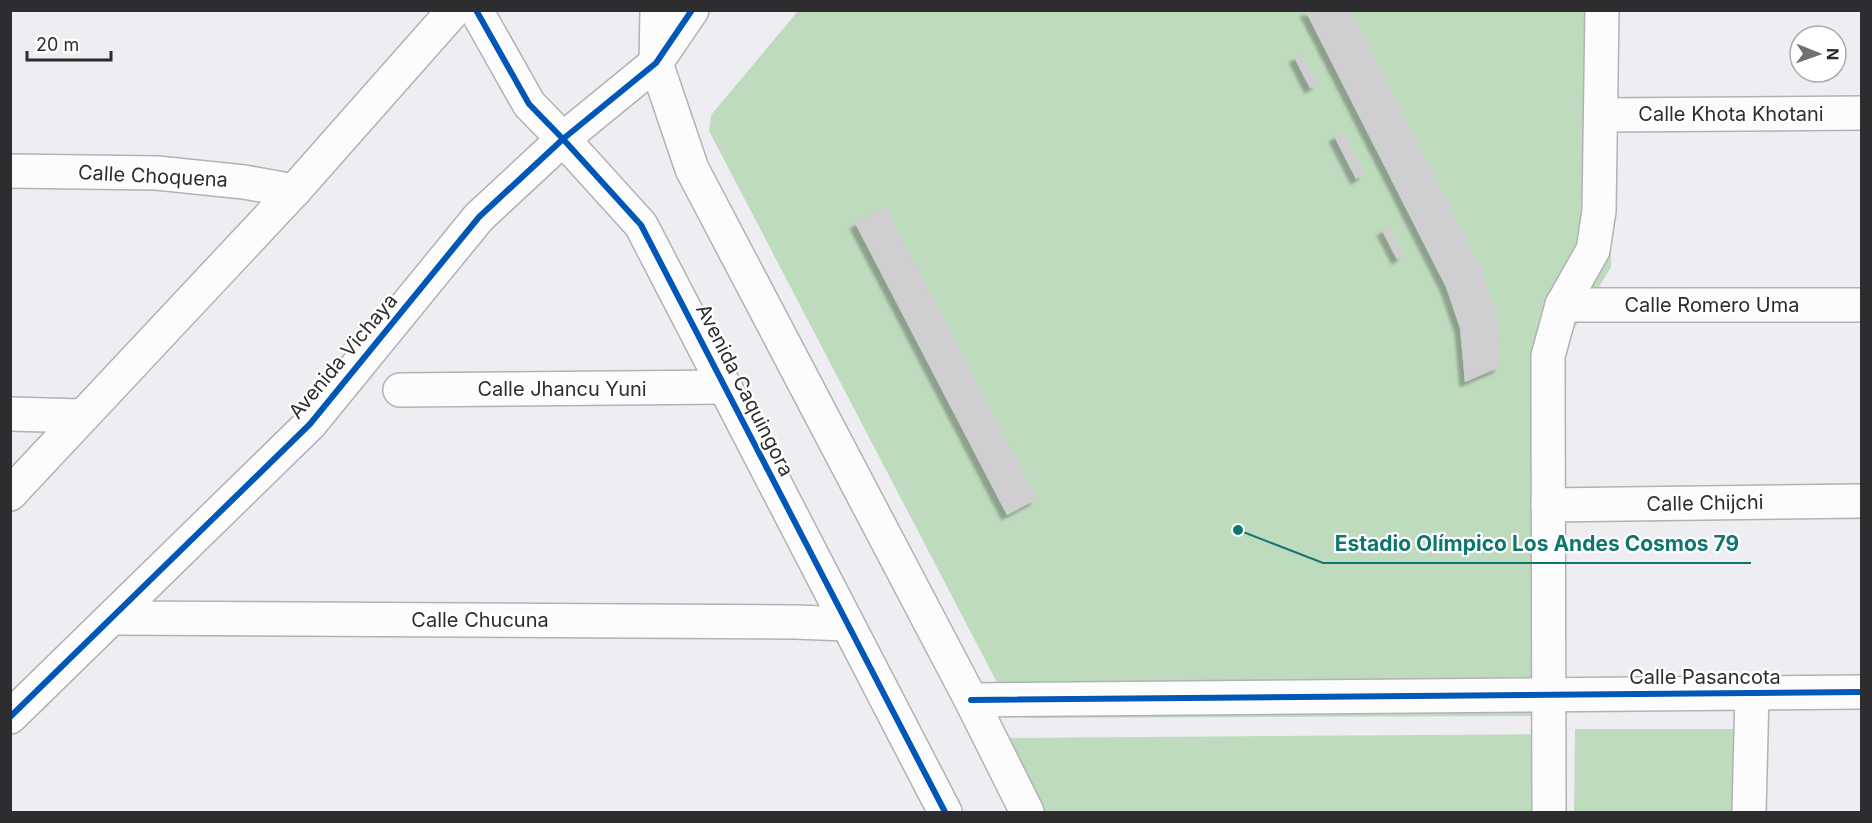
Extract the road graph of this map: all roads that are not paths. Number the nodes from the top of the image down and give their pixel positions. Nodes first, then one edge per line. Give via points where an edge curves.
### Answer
1 (454, 10) edge
2 (476, 10) edge
3 (657, 10) edge
4 (692, 10) edge
5 (1602, 10) edge
6 (656, 63) junction
7 (1862, 113) edge
8 (1601, 115) junction
9 (563, 139) junction
10 (10, 171) edge
11 (294, 191) junction
12 (1562, 305) junction
13 (1862, 305) edge
14 (725, 387) junction
15 (400, 390) dead end
16 (10, 414) edge
17 (83, 416) junction
18 (10, 494) edge
19 (1862, 501) edge
20 (1548, 505) junction
21 (113, 618) junction
22 (847, 624) junction
23 (1862, 692) edge
24 (1752, 693) junction
25 (1549, 694) junction
26 (971, 700) junction
27 (10, 717) edge
28 (945, 813) edge
29 (1027, 813) edge
30 (1549, 813) edge
31 (1749, 813) edge

1 - 11 street
2 - 9 street, Avenida Caquingora via 529,104
3 - 6 street
4 - 6 street, Avenida Vichaya
5 - 8 street
6 - 9 street, Avenida Vichaya
6 - 26 street via 692,169
7 - 8 street, Calle Khota Khotani
8 - 12 street via 1599,211 1593,250
9 - 14 street, Avenida Caquingora via 641,225
9 - 21 street, Avenida Vichaya via 479,218 310,424
10 - 11 street, Calle Choquena via 157,173
11 - 17 street
12 - 13 street, Calle Romero Uma
12 - 20 street via 1548,356
14 - 15 street, Calle Jhancu Yuni
14 - 22 street, Avenida Caquingora
16 - 17 street
17 - 18 street
19 - 20 street, Calle Chijchi
20 - 25 street
21 - 22 street, Calle Chucuna
21 - 27 street, Avenida Vichaya
22 - 28 street, Avenida Caquingora
23 - 24 street, Calle Pasancota
24 - 25 street, Calle Pasancota
24 - 31 street
25 - 26 street, Calle Pasancota
25 - 30 street
26 - 29 street

